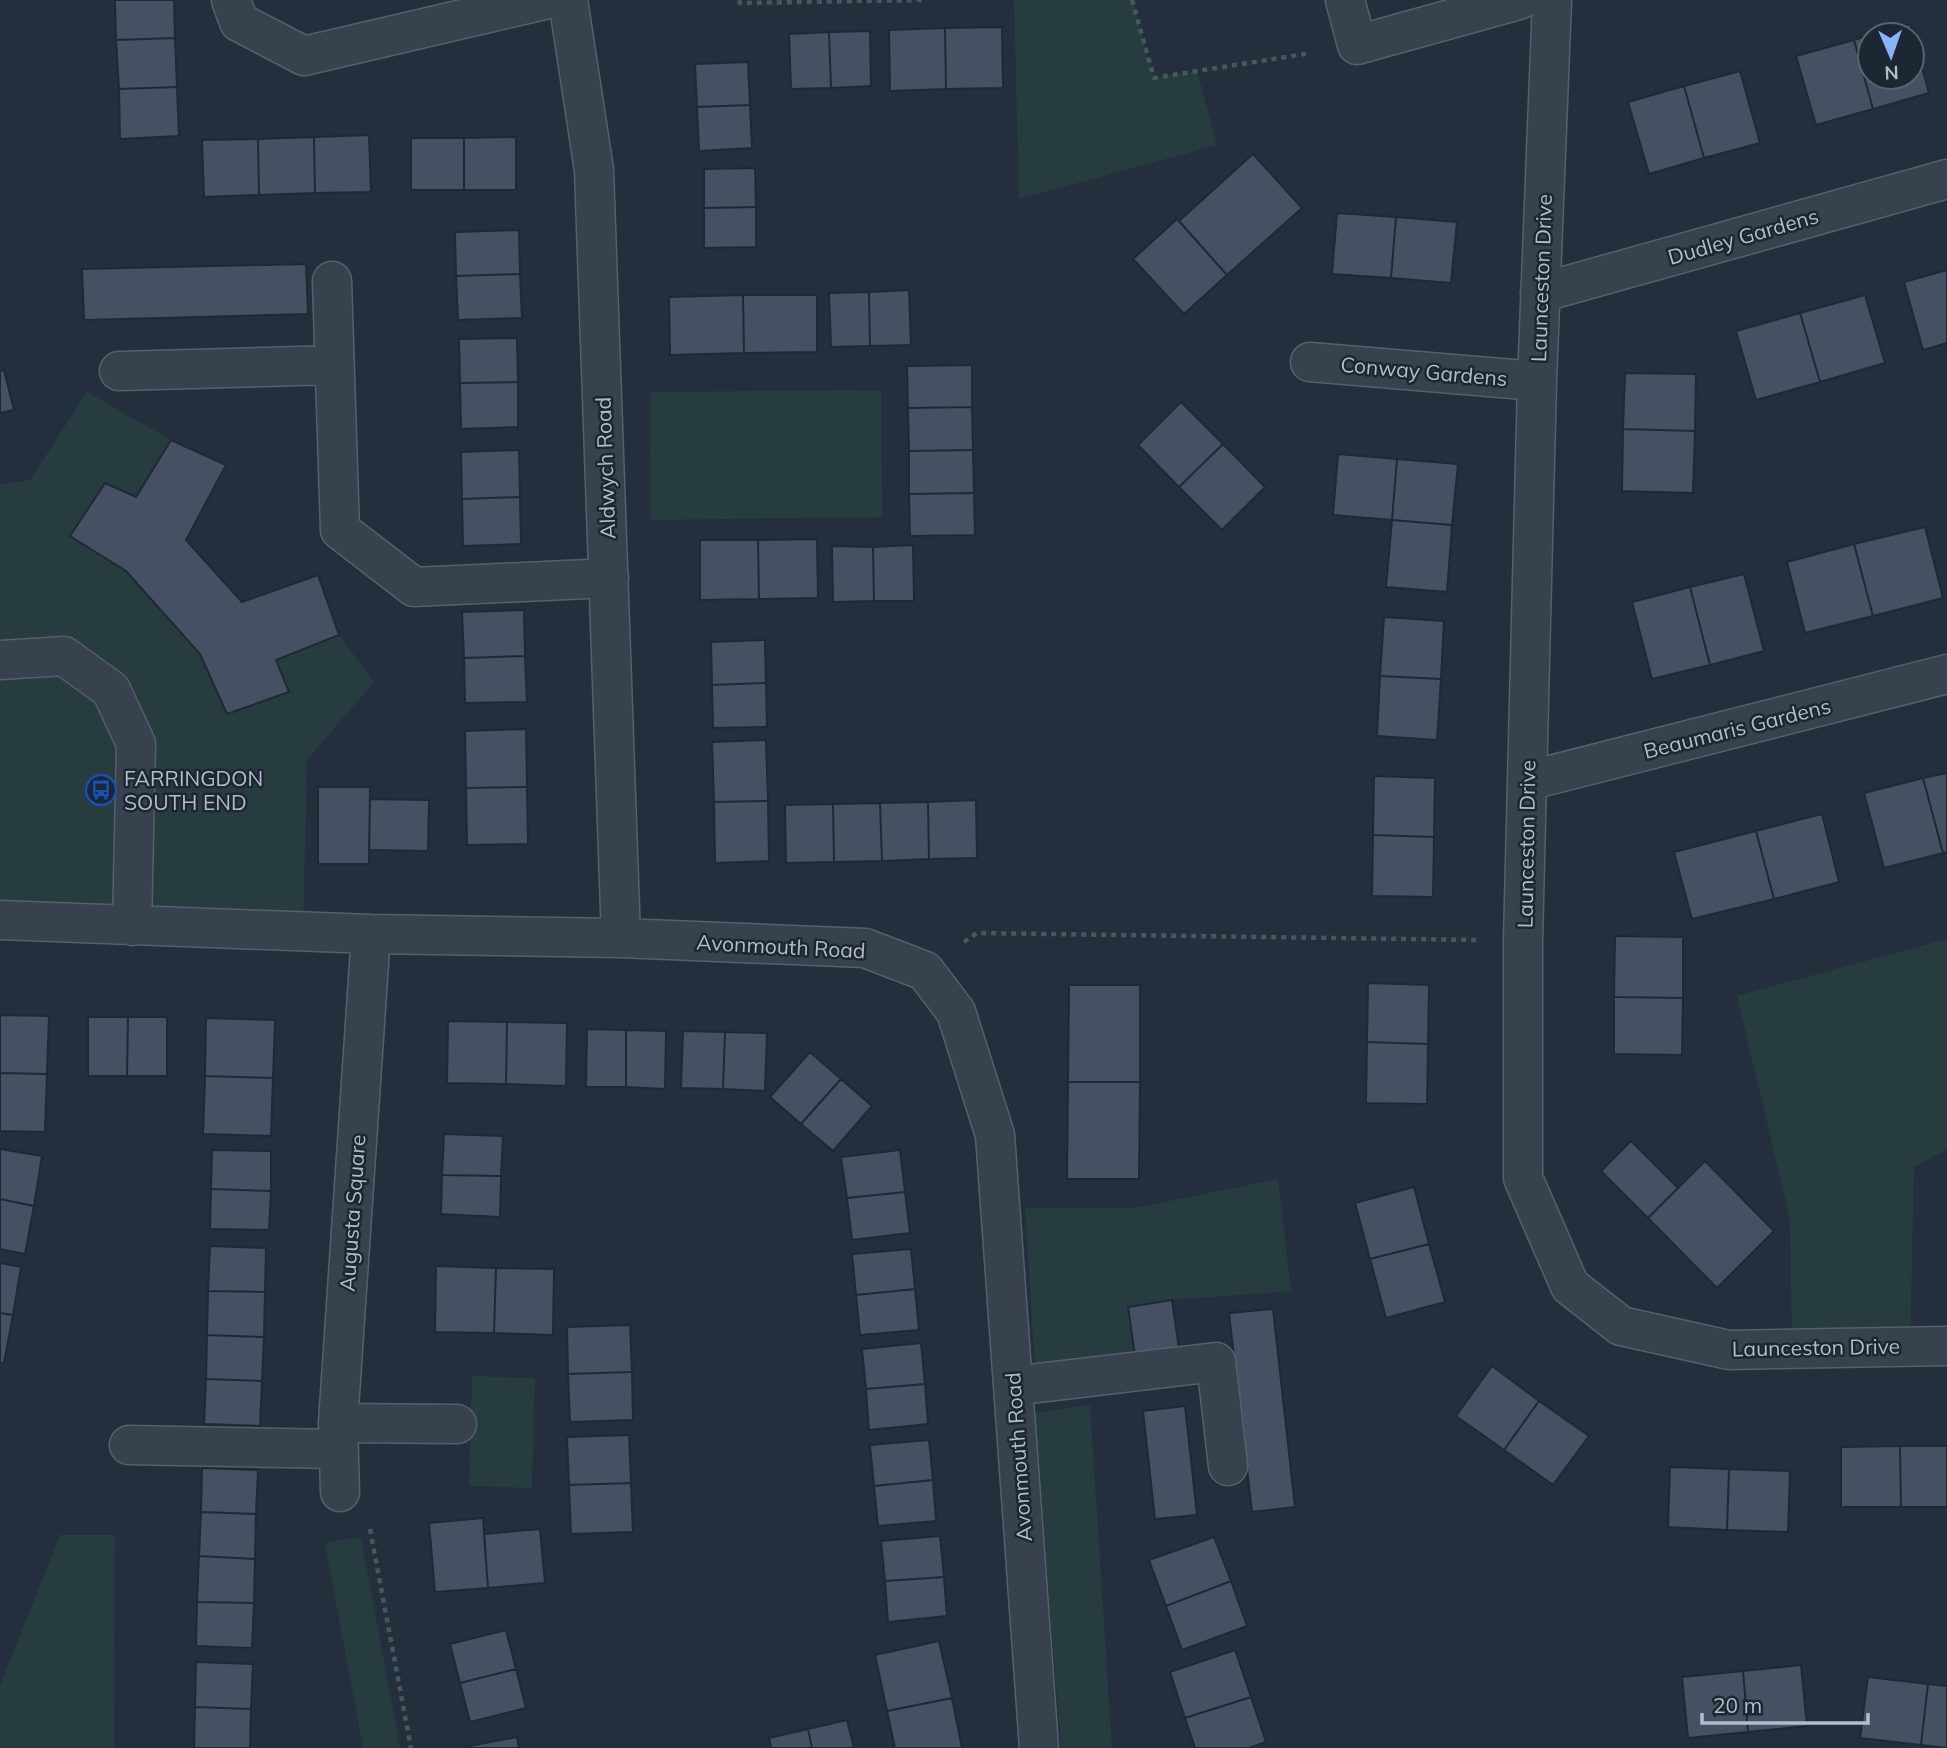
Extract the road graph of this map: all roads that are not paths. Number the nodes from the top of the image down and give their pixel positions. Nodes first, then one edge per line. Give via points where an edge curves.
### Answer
1 (231, 0) edge
2 (544, 0) edge
3 (568, 0) edge
4 (1345, 0) edge
5 (1519, 0) edge
6 (1552, 0) edge
7 (1947, 178) edge
8 (332, 281) dead end
9 (1540, 293) junction
10 (1310, 362) dead end
11 (334, 365) junction
12 (119, 371) dead end
13 (1537, 381) junction
14 (609, 578) junction
15 (0, 660) edge
16 (1947, 674) edge
17 (1527, 781) junction
18 (0, 920) edge
19 (132, 926) junction
20 (371, 934) junction
21 (621, 938) junction
22 (1947, 1346) edge
23 (1013, 1386) junction
24 (457, 1424) dead end
25 (339, 1436) junction
26 (129, 1445) dead end
27 (1228, 1466) dead end
28 (340, 1492) road end
29 (1039, 1748) edge

1 - 2 street via 239,22 304,56
3 - 14 street, Aldwych Road via 594,170
4 - 5 street via 1357,45
6 - 9 street, Launceston Drive
7 - 9 street, Dudley Gardens
8 - 11 street
9 - 13 street, Launceston Drive
10 - 13 street, Conway Gardens
11 - 12 street
11 - 14 street via 340,530 414,587
13 - 17 street, Launceston Drive
14 - 21 street, Aldwych Road
15 - 19 street via 64,656 111,690 135,744
16 - 17 street, Beaumaris Gardens
17 - 22 street, Launceston Drive via 1523,1178 1570,1286 1620,1326 1729,1350
18 - 19 street, Avonmouth Road
19 - 20 street, Avonmouth Road
20 - 21 street, Avonmouth Road
20 - 25 street, Augusta Square
21 - 23 street, Avonmouth Road via 865,948 925,971 956,1012 995,1135
23 - 27 street via 1216,1362
23 - 29 street, Avonmouth Road
24 - 25 street
25 - 26 street
25 - 28 street, Augusta Square

